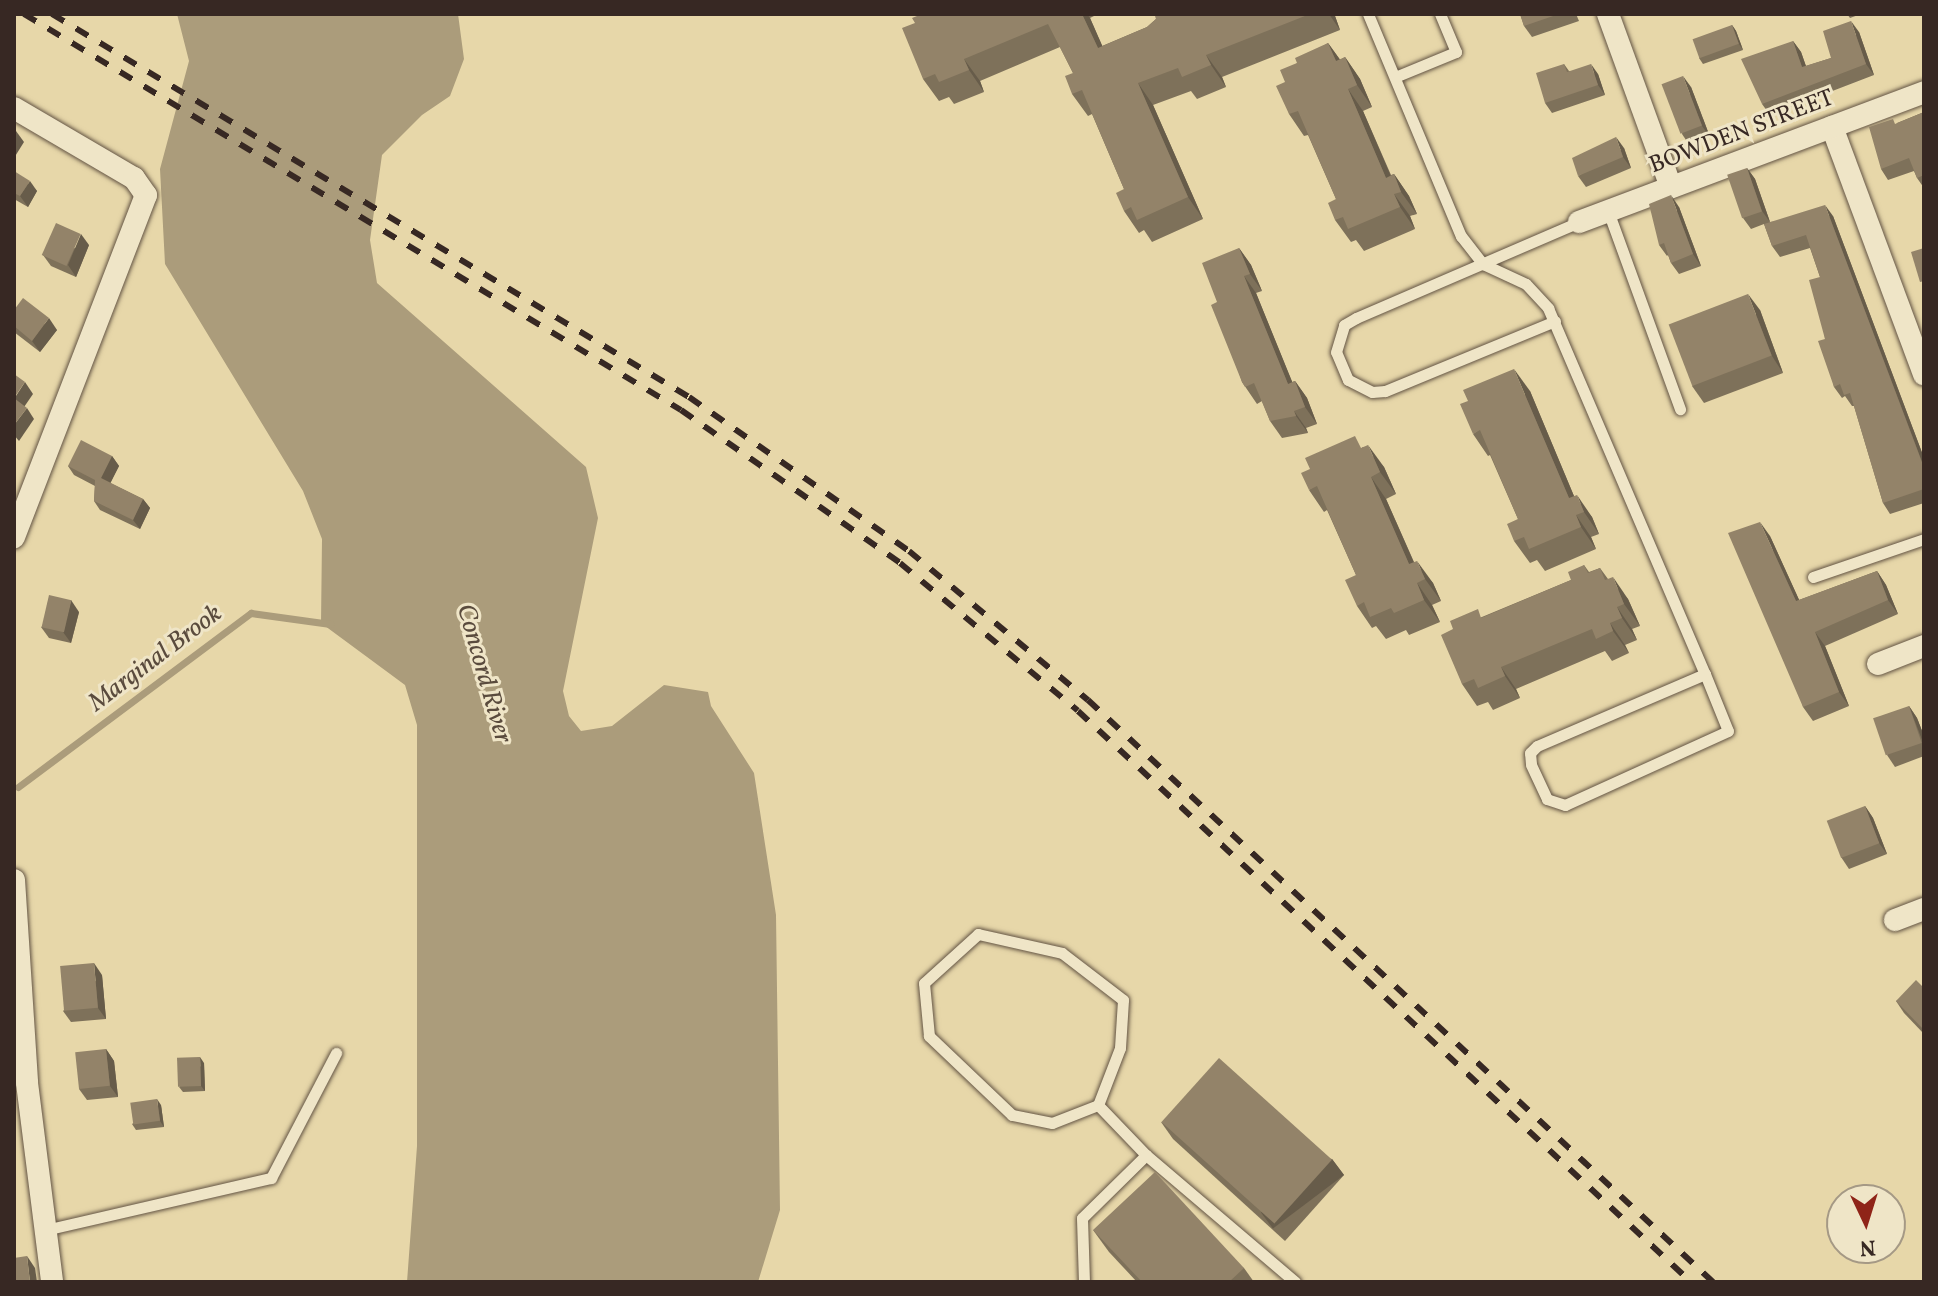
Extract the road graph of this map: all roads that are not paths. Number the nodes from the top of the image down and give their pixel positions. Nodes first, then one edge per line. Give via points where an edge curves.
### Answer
1 (1368, 14) edge
2 (1440, 14) edge
3 (1608, 14) edge
4 (1395, 77) junction
5 (1924, 92) edge
6 (14, 108) edge
7 (1832, 127) junction
8 (1671, 187) junction
9 (1608, 211) junction
10 (1579, 222) joint
11 (1483, 264) junction
12 (1555, 321) junction
13 (1924, 371) edge
14 (1680, 409) dead end
15 (17, 520) edge
16 (1924, 539) edge
17 (1813, 577) dead end
18 (1924, 646) edge
19 (1878, 664) dead end
20 (1705, 674) junction
21 (14, 880) edge
22 (1924, 909) edge
23 (1895, 920) dead end
24 (336, 1053) dead end
25 (20, 1081) edge
26 (1098, 1105) junction
27 (1146, 1155) junction
28 (45, 1230) junction
29 (52, 1282) edge
30 (1084, 1282) edge
31 (1295, 1282) edge

1 - 4 lane
2 - 4 lane via 1456,52
3 - 8 street
4 - 11 lane via 1461,236
5 - 7 street, BOWDEN STREET
6 - 15 street via 140,186 146,195
7 - 8 street, BOWDEN STREET
7 - 13 street
8 - 9 street, BOWDEN STREET
9 - 10 street, BOWDEN STREET
9 - 14 lane
10 - 11 lane
11 - 12 lane via 1539,293
11 - 12 lane via 1344,325 1336,352 1348,380 1372,392 1397,388
12 - 20 lane
16 - 17 lane
18 - 19 street
20 - 20 lane via 1537,746 1530,753 1531,764 1547,799 1565,805 1722,738 1726,723
21 - 25 street
22 - 23 street
24 - 28 lane via 271,1178
25 - 28 street
26 - 26 lane via 1120,1048 1123,1000 1062,953 978,934 924,983 929,1036 1012,1115 1052,1123
26 - 27 lane
27 - 30 lane via 1082,1218
27 - 31 lane
28 - 29 street

